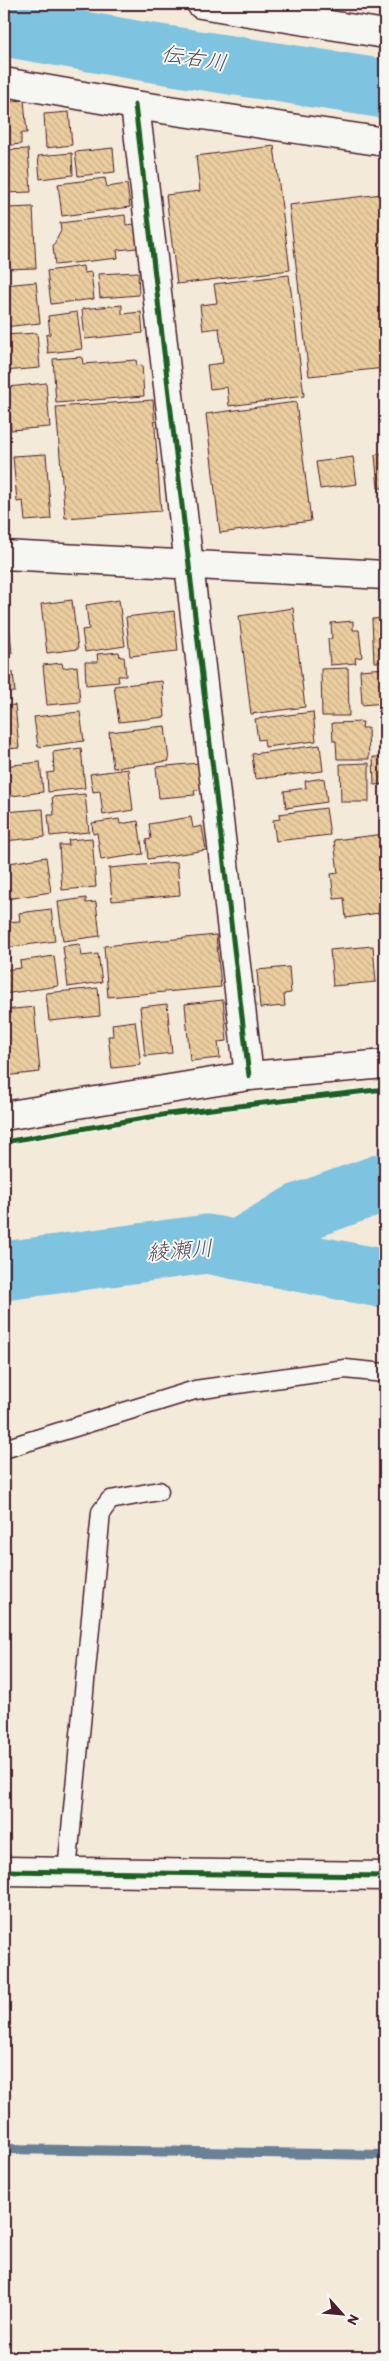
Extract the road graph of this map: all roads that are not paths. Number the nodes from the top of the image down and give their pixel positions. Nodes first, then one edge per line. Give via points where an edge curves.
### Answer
1 (202, 4) edge
2 (385, 34) edge
3 (4, 82) edge
4 (135, 105) junction
5 (385, 142) edge
6 (4, 555) edge
7 (189, 565) junction
8 (385, 576) edge
9 (385, 1064) edge
10 (249, 1076) junction
11 (4, 1116) edge
12 (385, 1373) edge
13 (4, 1449) edge
14 (159, 1491) dead end
15 (4, 1871) edge
16 (67, 1872) junction
17 (385, 1876) edge

1 - 2 street
3 - 4 street
4 - 5 street
4 - 7 street
6 - 7 street
7 - 8 street
7 - 10 street
9 - 10 street
10 - 11 street
12 - 13 lane via 344,1369 196,1390
14 - 16 lane via 110,1500 101,1512
15 - 16 street
16 - 17 street

